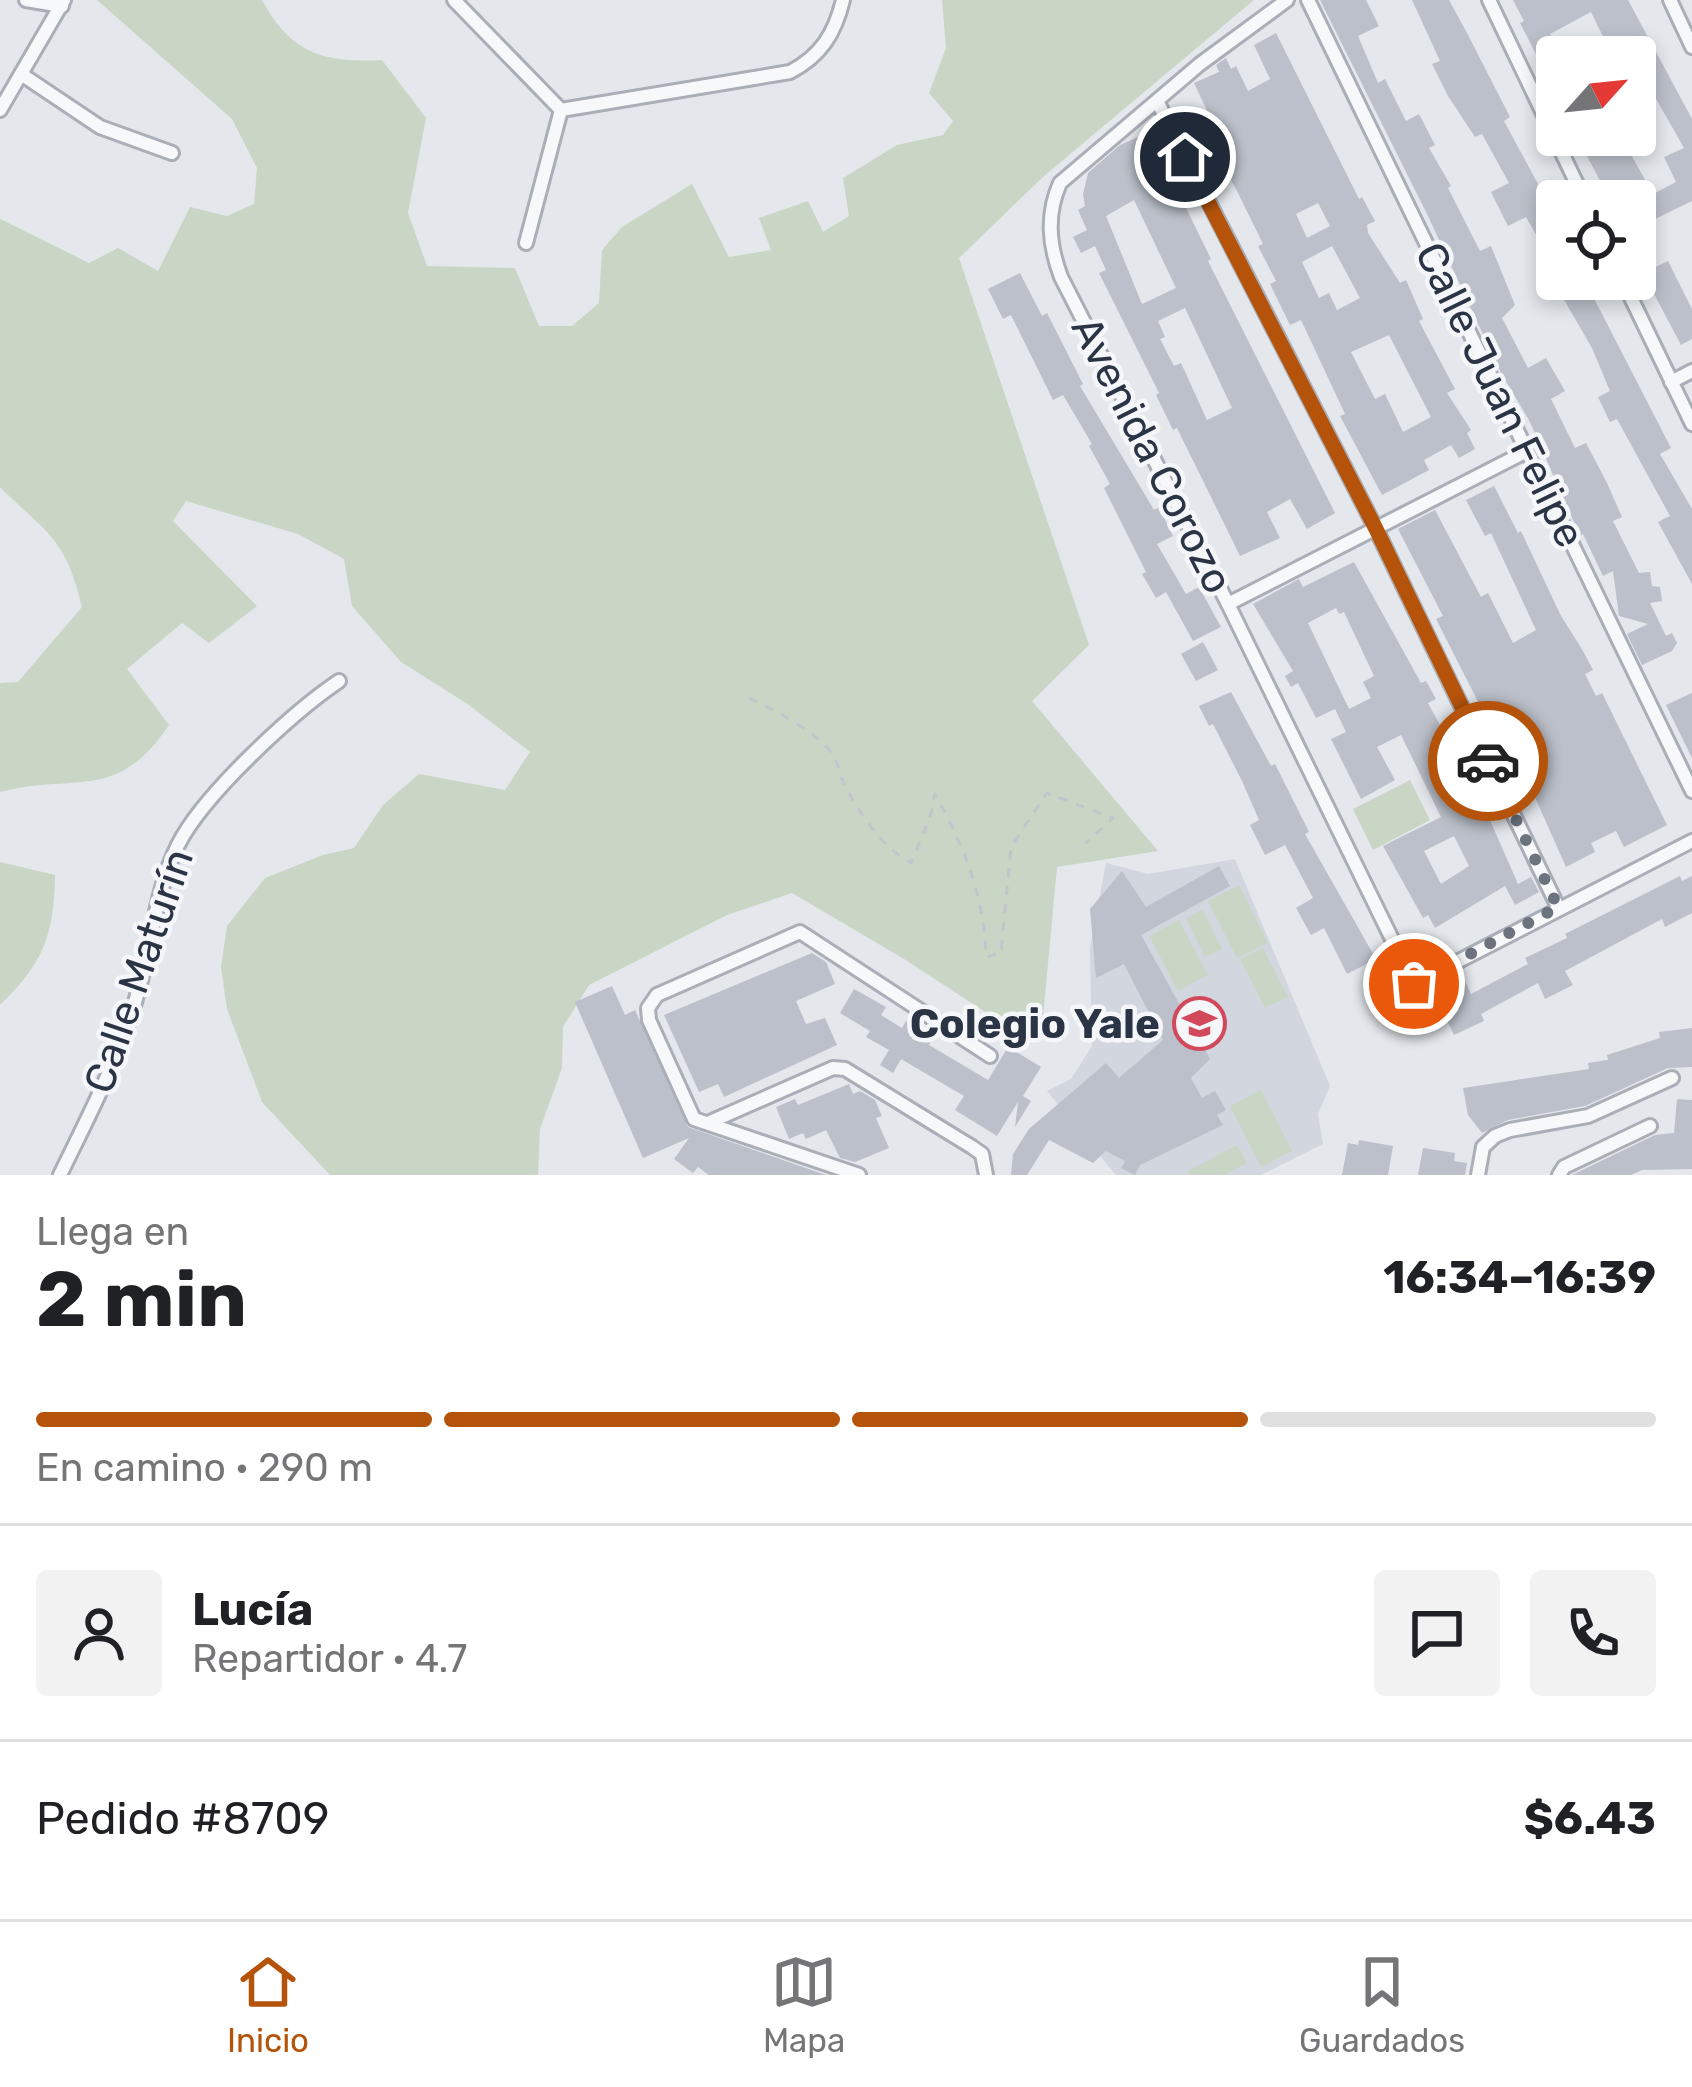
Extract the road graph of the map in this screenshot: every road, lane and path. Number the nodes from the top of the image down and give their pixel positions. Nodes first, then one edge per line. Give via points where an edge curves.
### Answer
1 (26, 0) edge
2 (454, 0) edge
3 (844, 0) edge
4 (1287, 0) edge
5 (1308, 0) edge
6 (1489, 0) edge
7 (1670, 0) edge
8 (63, 3) edge
9 (1692, 47) edge
10 (21, 74) junction
11 (1157, 101) junction
12 (0, 110) edge
13 (562, 110) junction
14 (172, 153) dead end
15 (1575, 180) edge
16 (526, 243) dead end
17 (1632, 300) edge
18 (1692, 371) edge
19 (1671, 382) junction
20 (1692, 424) edge
21 (1527, 451) junction
22 (1376, 529) junction
23 (1228, 604) junction
24 (339, 681) dead end
25 (749, 698) dead end
26 (1692, 791) edge
27 (1692, 841) edge
28 (1086, 842) dead end
29 (1558, 907) junction
30 (990, 1056) dead end
31 (1672, 1078) dead end
32 (710, 1122) junction
33 (1650, 1126) dead end
34 (60, 1175) edge
35 (859, 1175) edge
36 (986, 1175) edge
37 (1478, 1175) edge
38 (1559, 1175) edge

1 - 8 street
2 - 13 street
3 - 13 street via 831,38 790,72
4 - 11 street, Avenida Corozo
5 - 21 street, Calle Juan Felipe
6 - 15 street
7 - 9 street
8 - 10 street
10 - 12 street
10 - 14 street via 100,127
11 - 22 street
11 - 23 street, Avenida Corozo via 1060,183 1051,205 1053,255
13 - 16 street
17 - 19 street
18 - 19 street
19 - 20 street
21 - 22 street
21 - 26 street, Calle Juan Felipe
22 - 23 street
22 - 29 street
23 - 29 street, Avenida Corozo via 1414,984
24 - 34 street, Calle Maturín via 240,770 178,844 139,989
25 - 28 path via 833,754 877,833 910,863 935,794 980,892 986,957 1001,952 1011,847 1047,793 1113,818
27 - 29 street
30 - 32 street via 800,932 675,984 648,1008 694,1119
31 - 37 street via 1588,1116 1495,1136 1483,1148
32 - 35 street
32 - 36 street via 844,1069 973,1147
33 - 38 street

